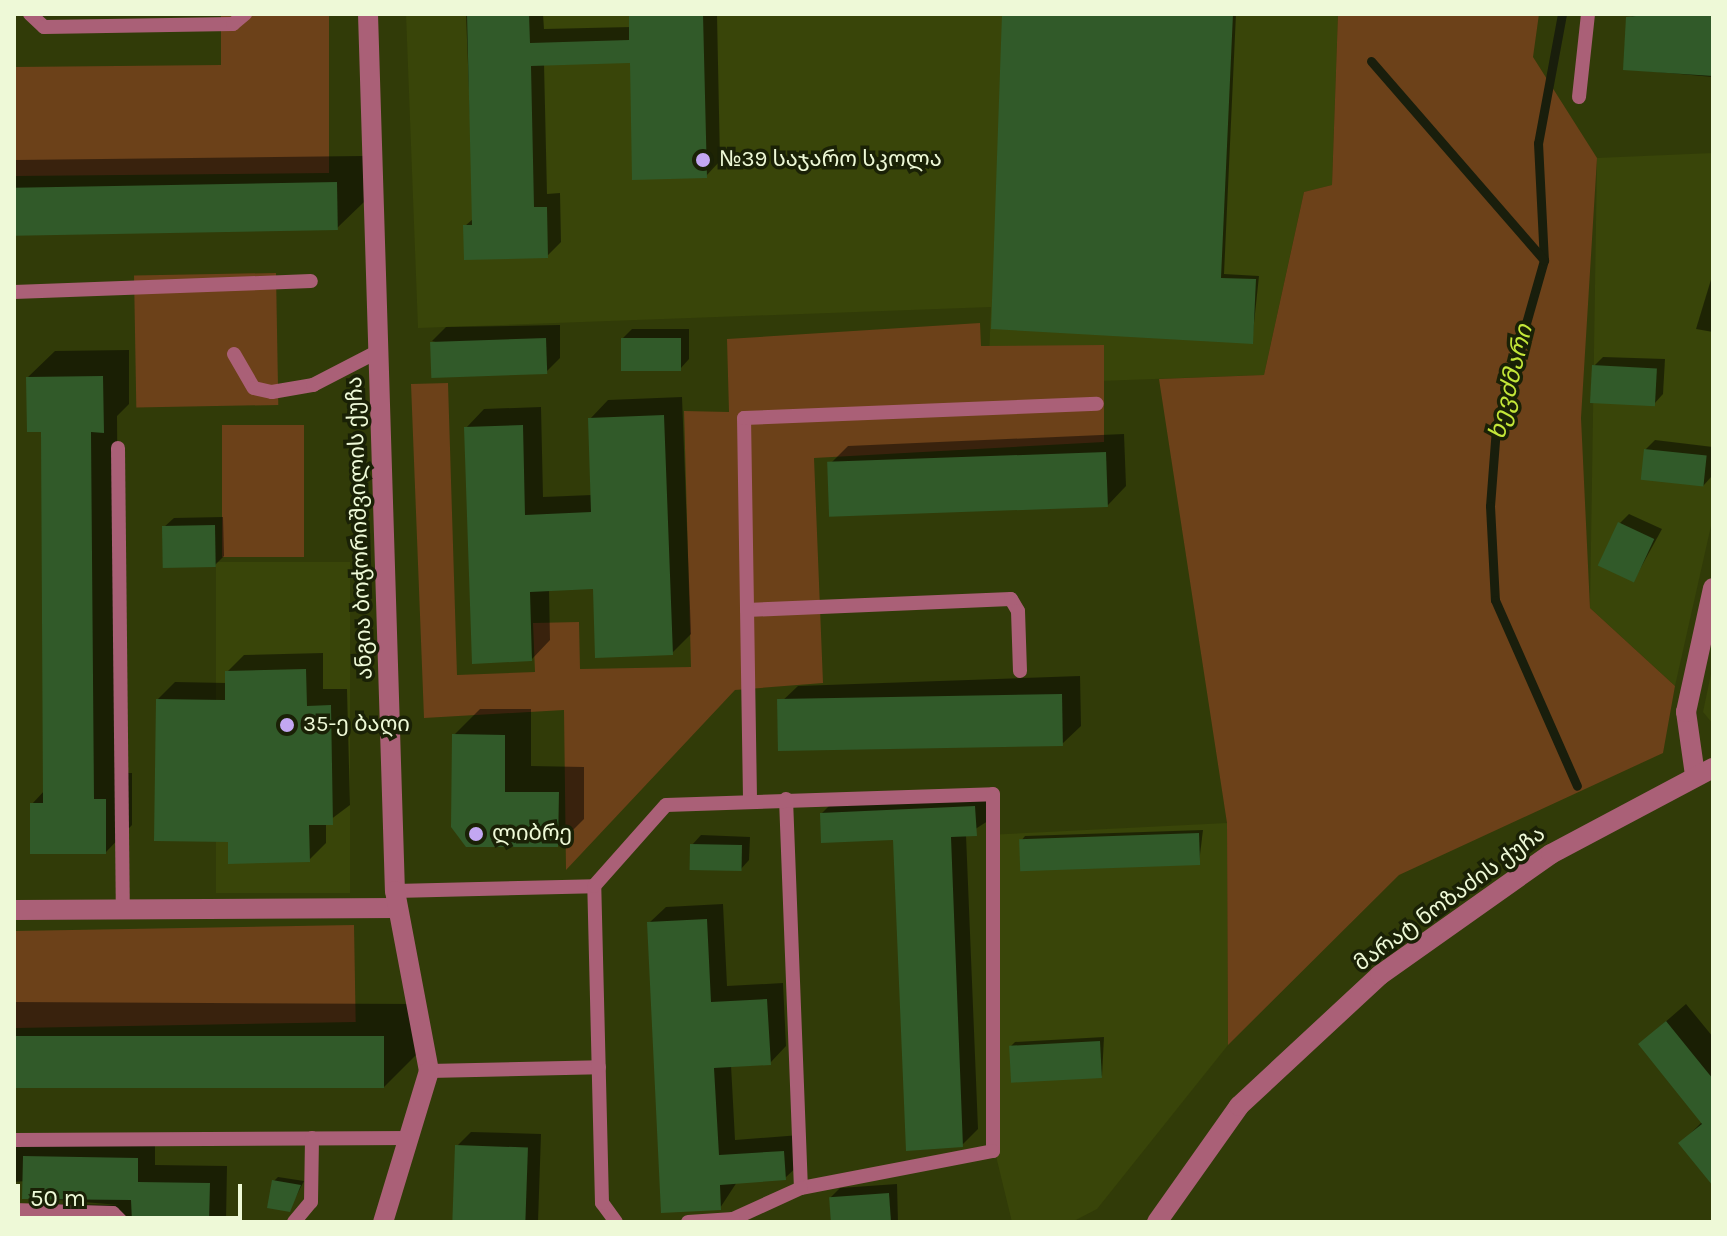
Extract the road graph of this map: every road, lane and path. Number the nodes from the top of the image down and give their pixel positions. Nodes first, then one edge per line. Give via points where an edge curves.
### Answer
1 (30, 14) edge
2 (245, 14) edge
3 (368, 14) edge
4 (1588, 14) edge
5 (1579, 97) dead end
6 (311, 281) dead end
7 (14, 292) edge
8 (379, 351) junction
9 (234, 354) dead end
10 (1097, 404) dead end
11 (118, 448) dead end
12 (1713, 588) edge
13 (747, 610) junction
14 (1020, 671) dead end
15 (1704, 771) edge
16 (750, 799) junction
17 (786, 799) junction
18 (594, 886) junction
19 (396, 900) junction
20 (123, 909) junction
21 (14, 910) edge
22 (599, 1067) junction
23 (429, 1071) junction
24 (312, 1138) junction
25 (410, 1138) junction
26 (14, 1140) edge
27 (801, 1188) junction
28 (14, 1210) edge
29 (122, 1222) edge
30 (294, 1222) edge
31 (383, 1222) edge
32 (616, 1222) edge
33 (688, 1222) edge
34 (1157, 1222) edge

1 - 2 lane via 44,27 233,24
3 - 8 street, ანგია ბოჭორიშვილის ქუჩა
4 - 5 lane
6 - 7 lane
8 - 9 lane via 326,380 272,392 254,388
8 - 19 street, ანგია ბოჭორიშვილის ქუჩა
10 - 13 lane via 744,418
11 - 20 lane
12 - 15 street via 1686,712
13 - 14 lane via 1011,599 1018,611
13 - 16 lane
15 - 34 street, მარატ ნოზაძის ქუჩა via 1551,854 1380,975 1239,1106
16 - 17 lane
16 - 18 lane via 666,805
17 - 27 lane
17 - 27 lane via 993,794 998,1142 986,1155
18 - 19 lane
18 - 22 lane
19 - 20 street
19 - 23 street, ანგია ბოჭორიშვილის ქუჩა
20 - 21 street
22 - 23 lane
22 - 32 lane via 602,1203
23 - 25 street, ანგია ბოჭორიშვილის ქუჩა
24 - 25 lane
24 - 26 lane
24 - 30 lane via 311,1202
25 - 31 street, ანგია ბოჭორიშვილის ქუჩა
27 - 33 lane via 733,1219
28 - 29 lane via 113,1213

